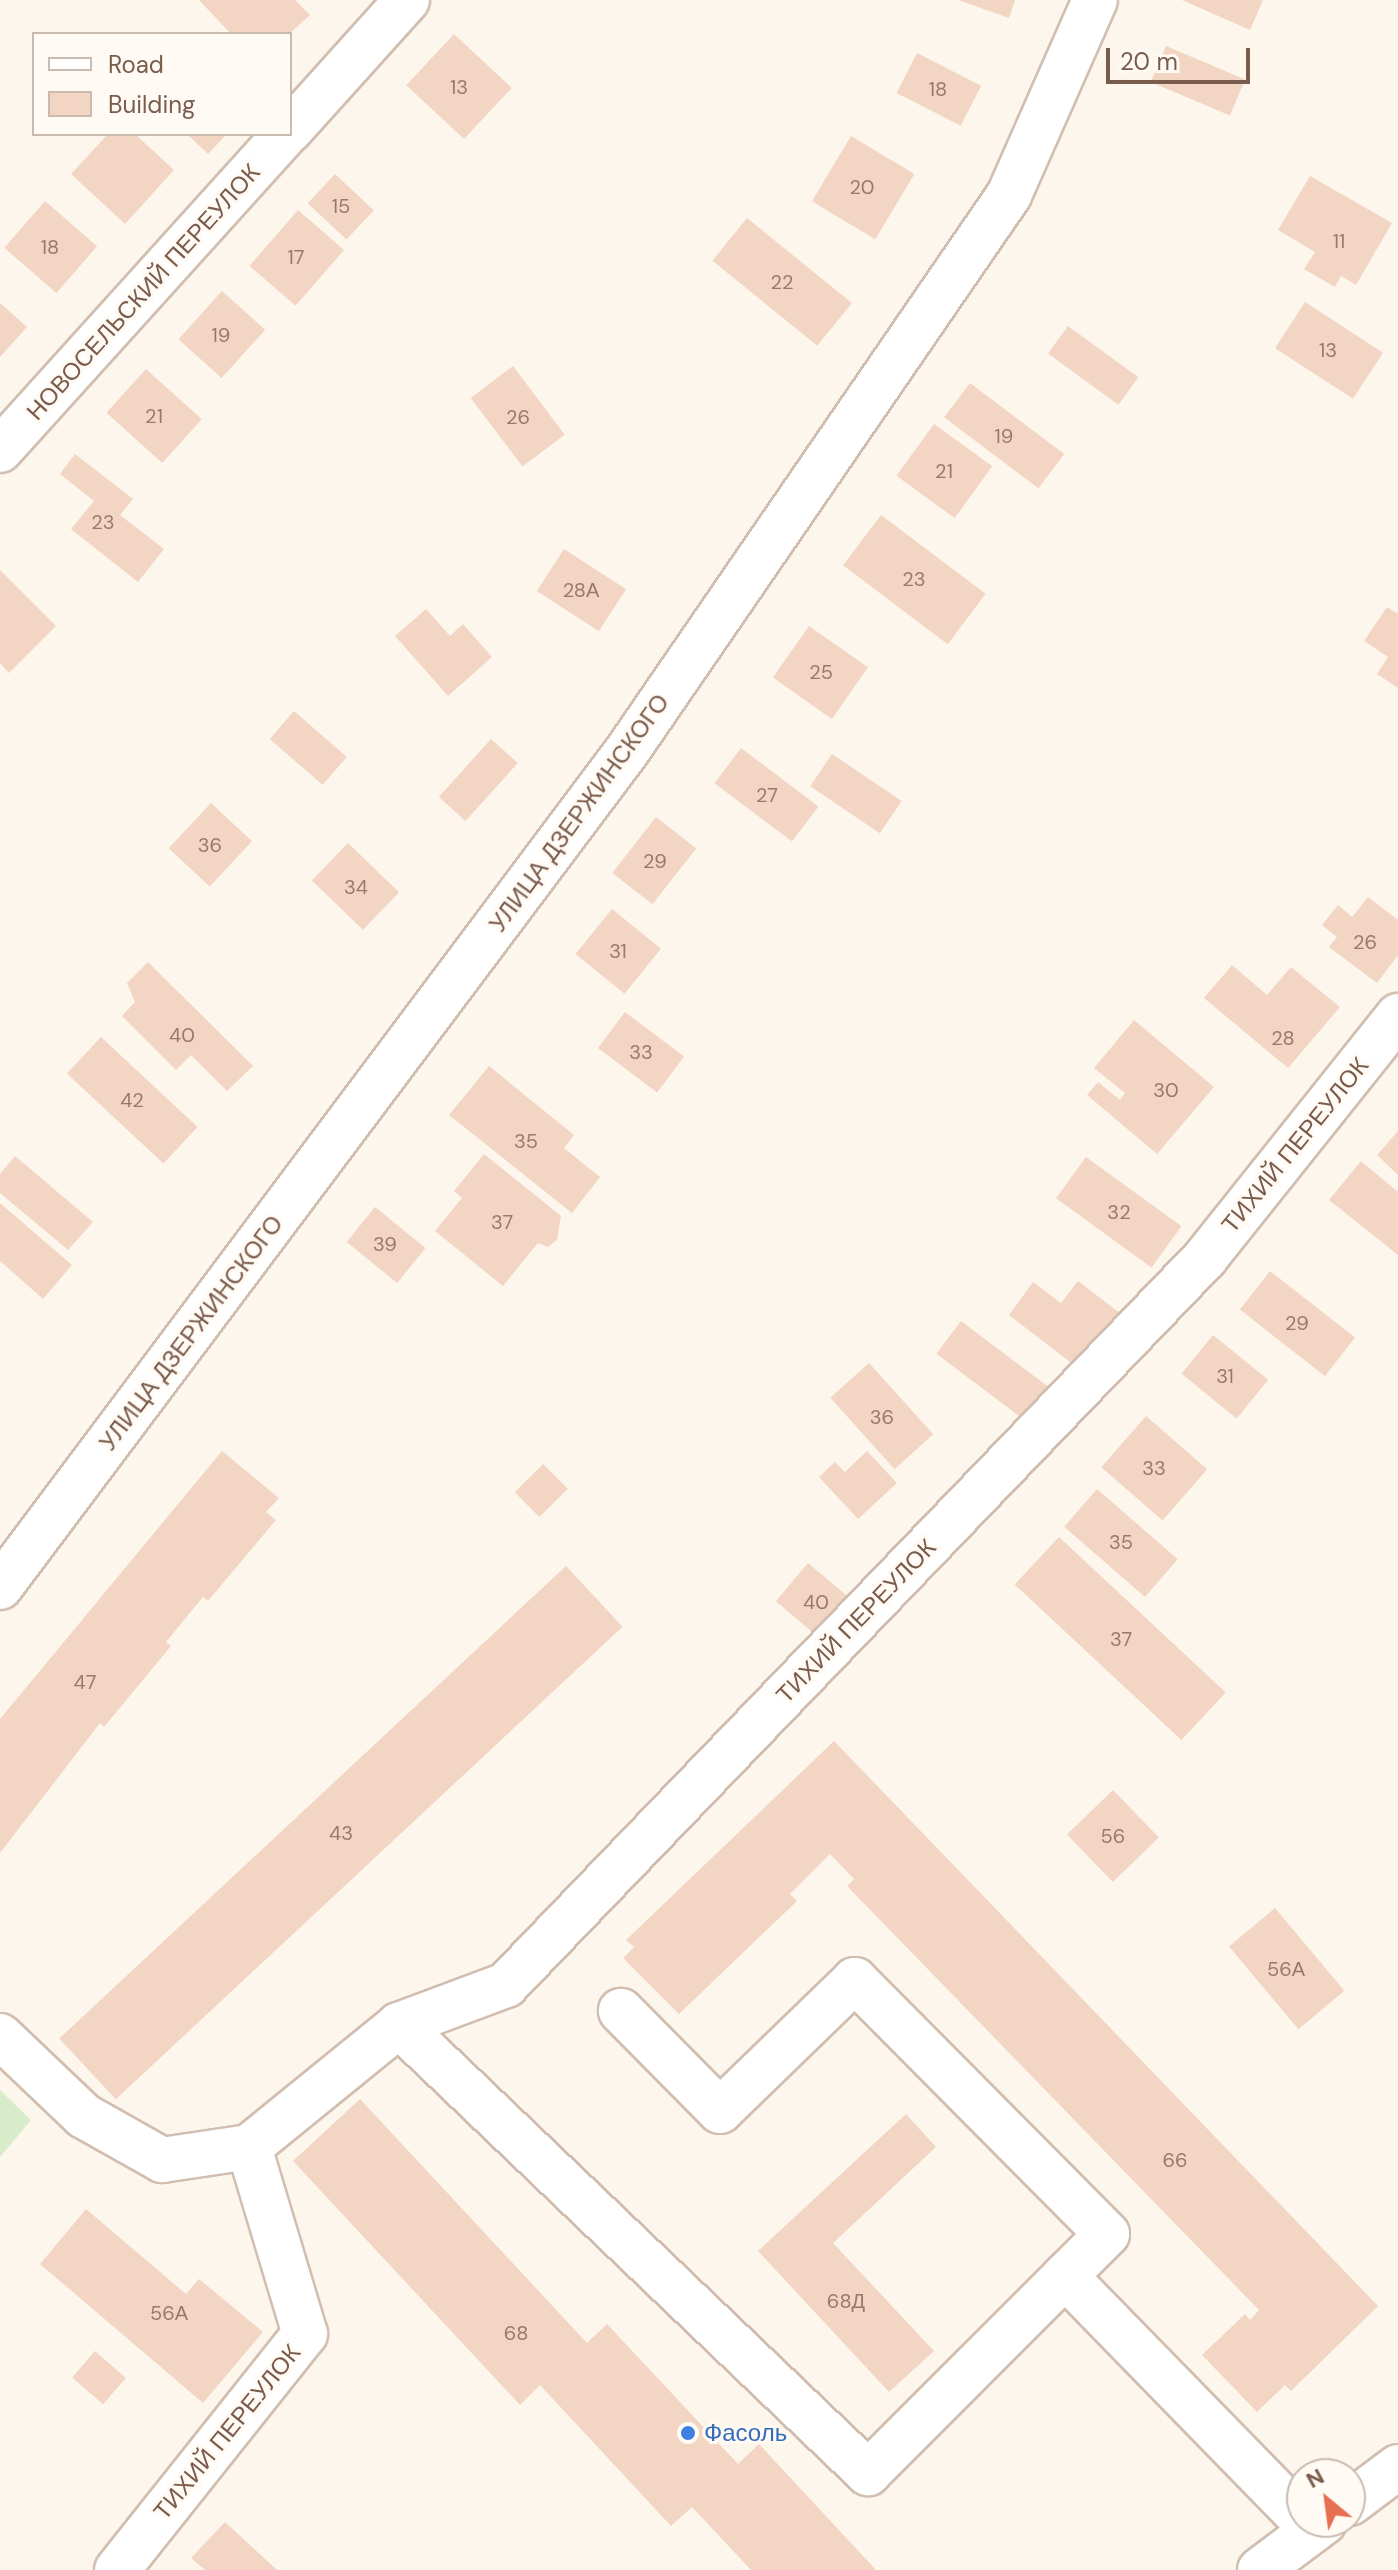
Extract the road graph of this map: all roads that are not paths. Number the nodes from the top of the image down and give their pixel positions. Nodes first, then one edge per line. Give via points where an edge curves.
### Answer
1 (407, 0) edge
2 (1095, 0) edge
3 (292, 128) edge
4 (284, 136) edge
5 (0, 450) edge
6 (1398, 1016) edge
7 (0, 1587) edge
8 (621, 2011) dead end
9 (399, 2025) junction
10 (0, 2036) edge
11 (249, 2147) junction
12 (1065, 2276) junction
13 (1398, 2467) edge
14 (1366, 2491) edge
15 (1286, 2498) edge
16 (1295, 2538) edge
17 (117, 2570) edge
18 (1260, 2570) edge

1 - 3 street, НОВОСЕЛЬСКИЙ ПЕРЕУЛОК
2 - 7 street, УЛИЦА ДЗЕРЖИНСКОГО via 1009,195 636,738
4 - 5 street, НОВОСЕЛЬСКИЙ ПЕРЕУЛОК
6 - 9 street, ТИХИЙ ПЕРЕУЛОК via 1205,1258 506,1985
8 - 12 street via 720,2111 855,1980 1107,2234
9 - 11 street, ТИХИЙ ПЕРЕУЛОК
9 - 12 street via 868,2473
10 - 11 street via 84,2116 162,2160
11 - 17 street, ТИХИЙ ПЕРЕУЛОК via 305,2334
12 - 15 street
13 - 14 street
16 - 18 street

